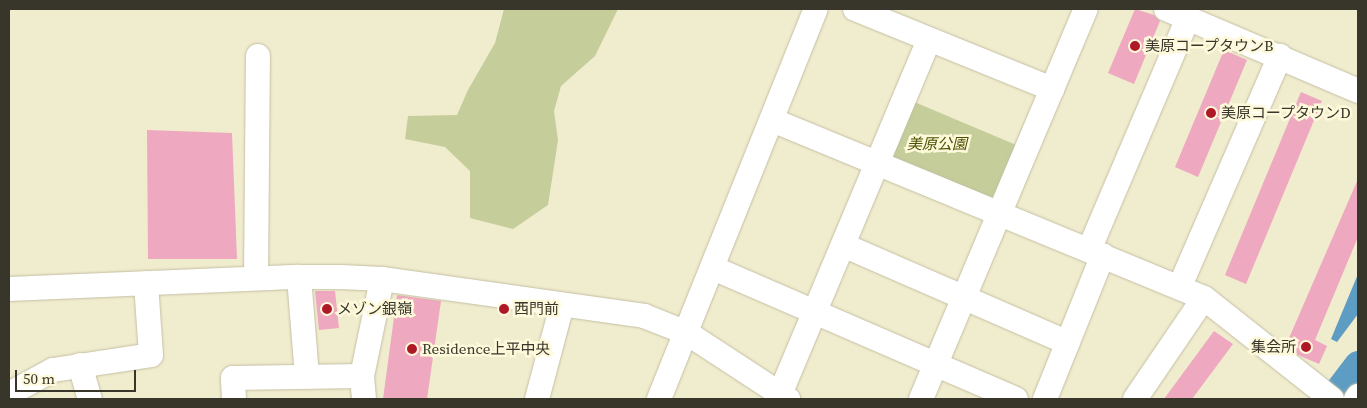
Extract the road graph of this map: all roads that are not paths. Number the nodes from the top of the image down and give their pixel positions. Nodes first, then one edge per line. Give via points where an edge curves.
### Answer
1 (816, 9) edge
2 (855, 9) edge
3 (1086, 9) edge
4 (1166, 9) edge
5 (1188, 18) junction
6 (928, 39) junction
7 (258, 56) dead end
8 (1280, 56) junction
9 (1052, 89) junction
10 (1358, 91) edge
11 (772, 120) junction
12 (877, 163) junction
13 (1000, 213) junction
14 (843, 245) junction
15 (1096, 252) junction
16 (713, 268) junction
17 (299, 276) junction
18 (256, 278) junction
19 (382, 279) junction
20 (146, 283) junction
21 (1180, 286) junction
22 (9, 288) edge
23 (964, 298) junction
24 (1204, 298) junction
25 (562, 305) junction
26 (816, 312) junction
27 (687, 334) junction
28 (1068, 343) junction
29 (80, 365) junction
30 (935, 365) junction
31 (307, 376) junction
32 (362, 376) junction
33 (9, 394) edge
34 (1358, 396) edge
35 (782, 398) edge
36 (90, 399) edge
37 (234, 399) edge
38 (364, 399) edge
39 (539, 399) edge
40 (659, 399) edge
41 (921, 399) edge
42 (1016, 399) edge
43 (1045, 399) edge
44 (1135, 399) edge
45 (1332, 399) edge
46 (1356, 399) edge

1 - 11 street
2 - 6 street
3 - 9 street
4 - 5 street
5 - 8 street
5 - 15 street
6 - 9 street
6 - 12 street
7 - 18 street
8 - 10 street
8 - 21 street
9 - 13 street
11 - 12 street
11 - 16 street
12 - 13 street
12 - 14 street
13 - 15 street
13 - 23 street
14 - 23 street
14 - 26 street
15 - 21 street
15 - 28 street
16 - 26 street
16 - 27 street
17 - 18 street
17 - 19 street
17 - 31 street
18 - 20 street
19 - 25 street
19 - 32 street
20 - 22 street
20 - 29 street via 151,355
21 - 24 street
23 - 28 street
23 - 30 street
24 - 44 street
24 - 45 street
25 - 27 street via 644,316
25 - 39 street
26 - 30 street
26 - 35 street
27 - 35 street
27 - 40 street
28 - 43 street
29 - 33 street via 53,370
29 - 36 street
30 - 41 street
30 - 42 street
31 - 32 street
31 - 37 street via 233,378
32 - 38 street
34 - 46 street

